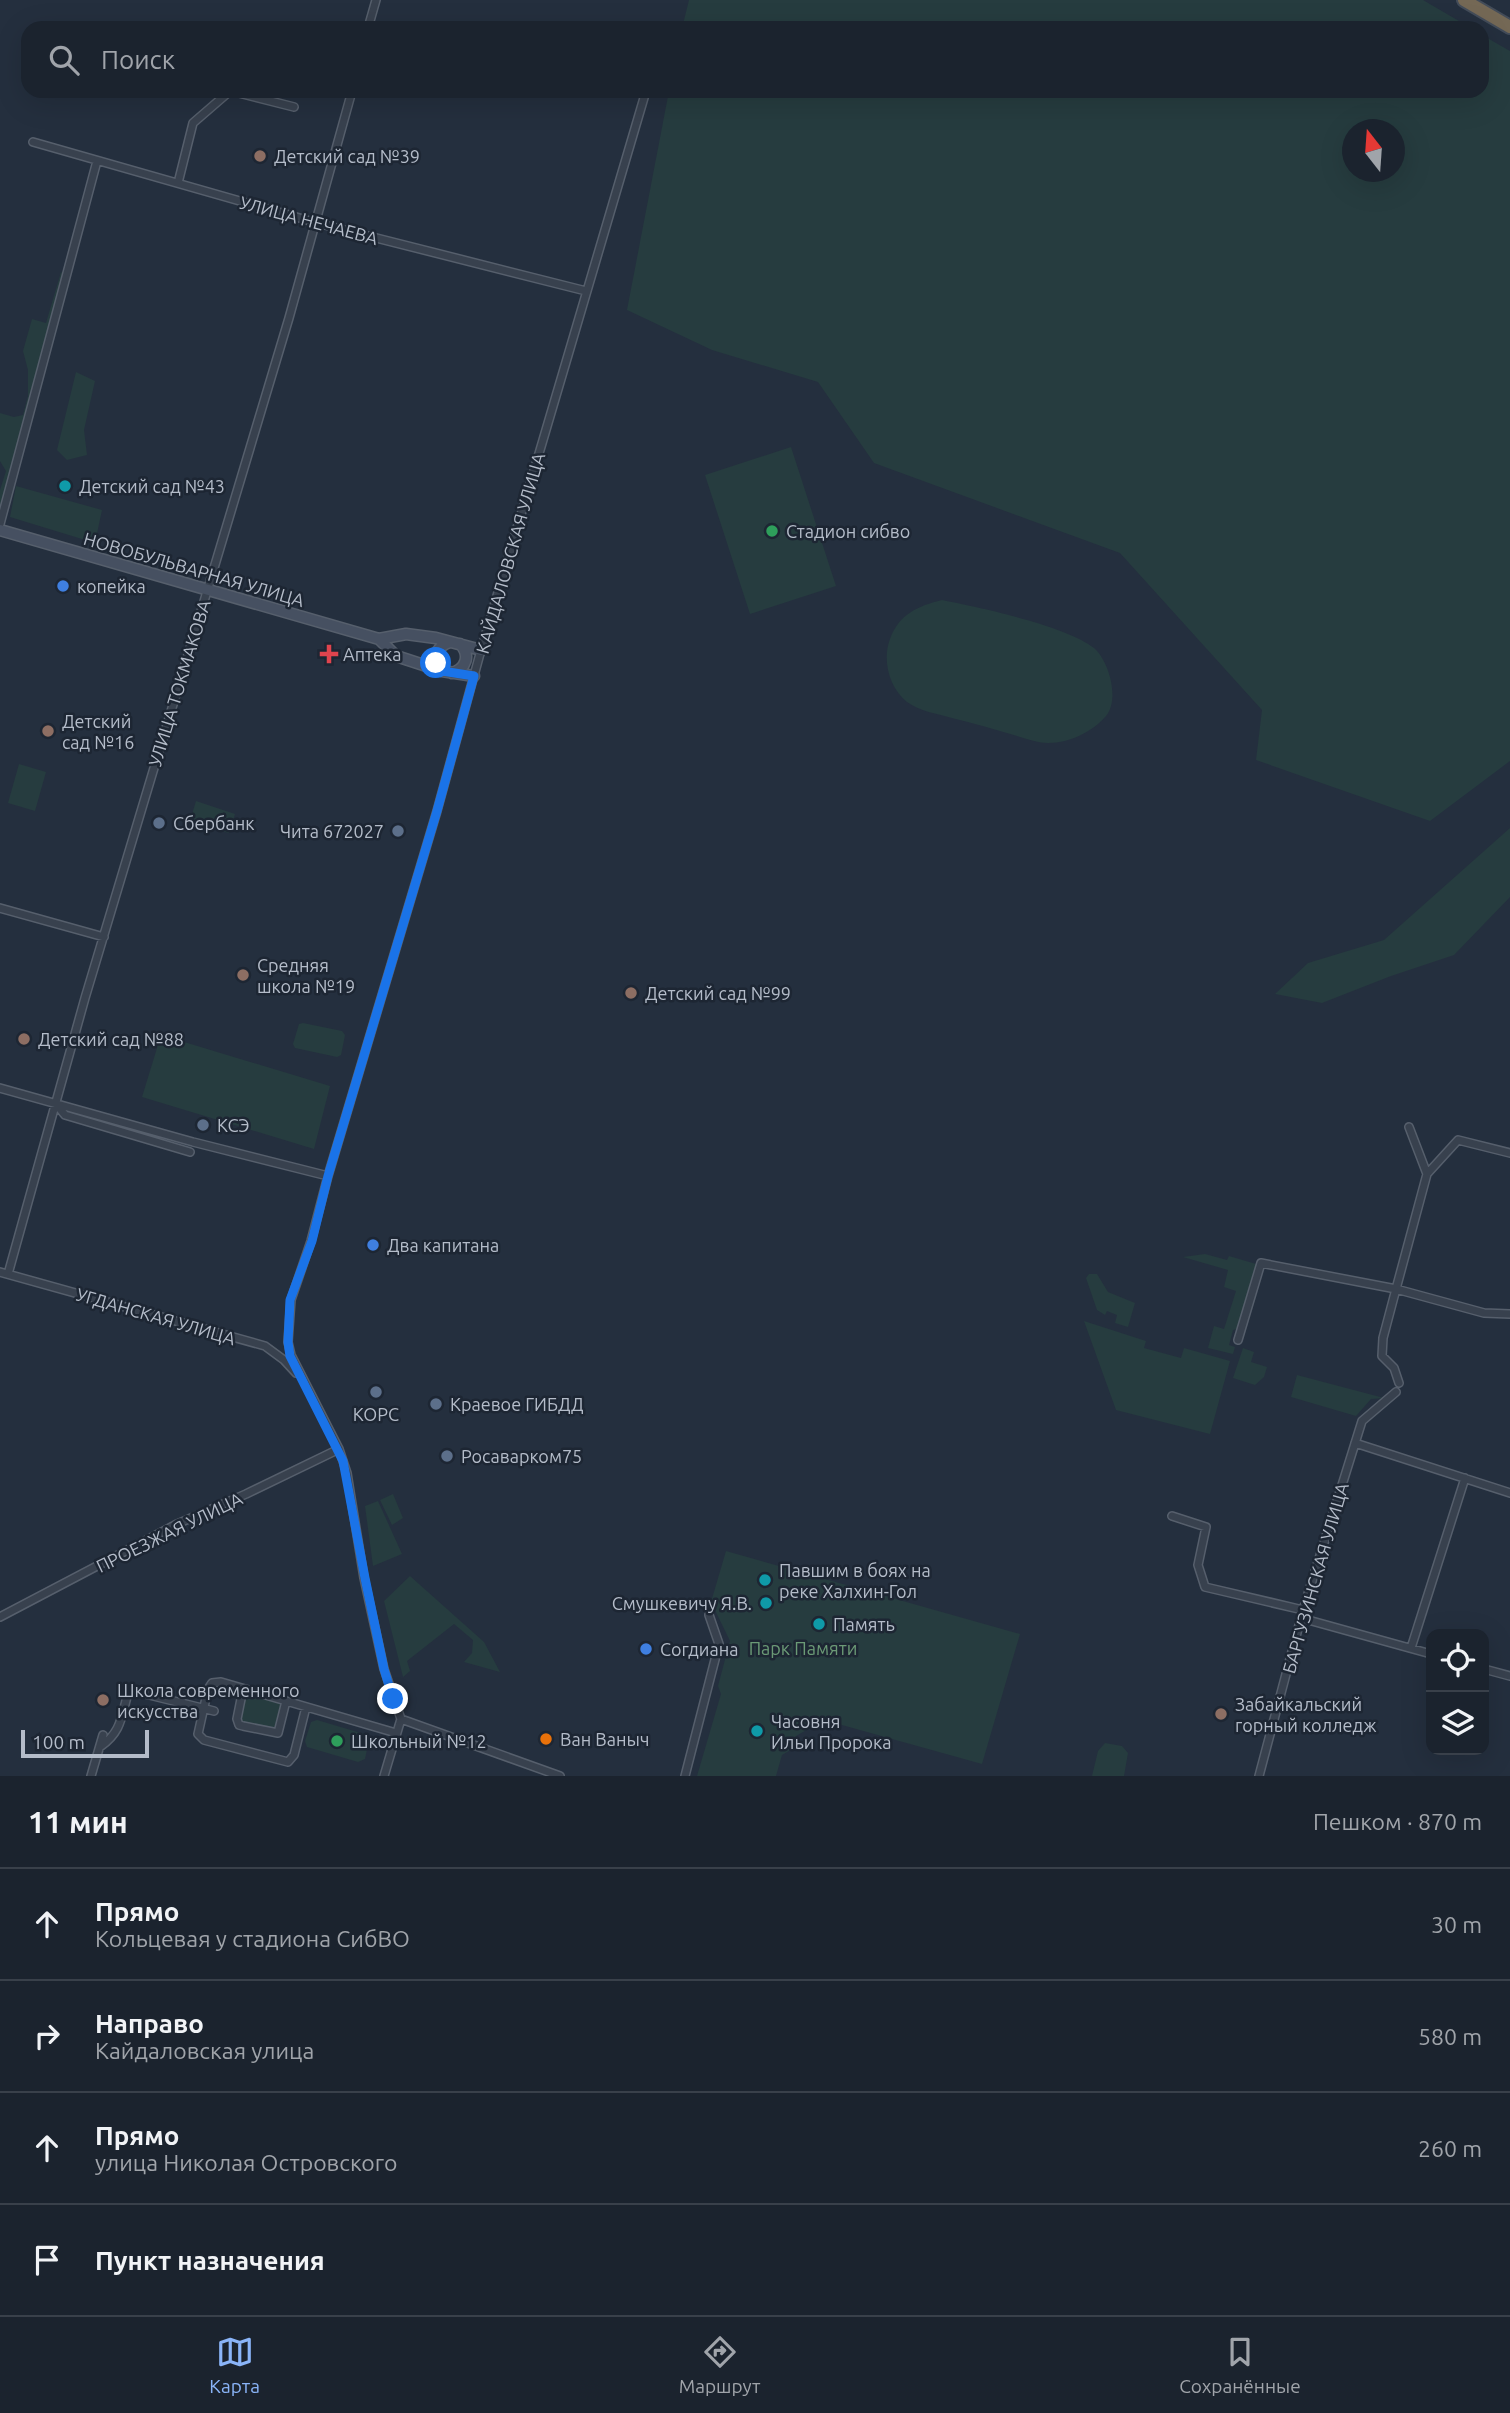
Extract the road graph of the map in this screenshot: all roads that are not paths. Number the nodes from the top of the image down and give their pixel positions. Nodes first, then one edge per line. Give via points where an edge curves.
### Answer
1 (376, 0) edge
2 (1464, 0) edge
3 (370, 21) edge
4 (1510, 27) edge
5 (222, 98) edge
6 (258, 98) edge
7 (350, 98) edge
8 (644, 98) edge
9 (294, 107) dead end
10 (33, 142) dead end
11 (97, 161) junction
12 (178, 183) junction
13 (317, 223) junction
14 (586, 291) junction
15 (0, 524) edge
16 (0, 530) edge
17 (207, 590) junction
18 (379, 639) junction
19 (455, 643) junction
20 (481, 650) junction
21 (447, 672) junction
22 (474, 676) junction
23 (0, 908) edge
24 (104, 937) junction
25 (0, 1088) edge
26 (55, 1103) junction
27 (1409, 1126) dead end
28 (190, 1152) dead end
29 (1510, 1153) edge
30 (1427, 1174) junction
31 (328, 1176) junction
32 (4, 1273) edge
33 (1396, 1289) junction
34 (1510, 1314) edge
35 (1238, 1340) dead end
36 (301, 1378) junction
37 (1399, 1383) dead end
38 (1396, 1392) dead end
39 (1355, 1443) junction
40 (339, 1448) junction
41 (1465, 1478) junction
42 (1510, 1493) edge
43 (1172, 1516) dead end
44 (1302, 1614) junction
45 (709, 1615) dead end
46 (0, 1616) edge
47 (1411, 1648) junction
48 (1426, 1652) edge
49 (1489, 1670) edge
50 (1510, 1676) edge
51 (243, 1689) junction
52 (286, 1701) junction
53 (306, 1707) junction
54 (214, 1712) dead end
55 (401, 1719) junction
56 (396, 1733) junction
57 (103, 1735) dead end
58 (100, 1746) junction
59 (91, 1776) edge
60 (384, 1776) edge
61 (560, 1776) edge
62 (685, 1776) edge
63 (1259, 1776) edge

1 - 3 street
2 - 4 highway
5 - 12 street via 193,122
6 - 9 street
7 - 13 street, УЛИЦА ТОКМАКОВА
8 - 14 street, КАЙДАЛОВСКАЯ УЛИЦА
10 - 11 street, УЛИЦА НЕЧАЕВА
11 - 12 street, УЛИЦА НЕЧАЕВА
11 - 15 street
12 - 13 street, УЛИЦА НЕЧАЕВА
13 - 14 street, УЛИЦА НЕЧАЕВА
13 - 17 street, УЛИЦА ТОКМАКОВА
14 - 20 street, КАЙДАЛОВСКАЯ УЛИЦА
16 - 17 street, НОВОБУЛЬВАРНАЯ УЛИЦА
17 - 18 street, НОВОБУЛЬВАРНАЯ УЛИЦА
17 - 24 street, УЛИЦА ТОКМАКОВА
18 - 19 street via 406,634
18 - 21 street via 397,656
19 - 20 street
19 - 21 street via 466,659 461,669
19 - 21 street via 441,646 436,657 438,667
20 - 22 street, КАЙДАЛОВСКАЯ УЛИЦА
21 - 22 street
22 - 31 street, КАЙДАЛОВСКАЯ УЛИЦА
23 - 24 street
24 - 26 street, УЛИЦА ТОКМАКОВА
25 - 26 street
26 - 28 street via 65,1115
26 - 31 street
26 - 32 street, УЛИЦА ТОКМАКОВА
27 - 30 street
29 - 30 street via 1458,1140
30 - 33 street
31 - 36 street, КАЙДАЛОВСКАЯ УЛИЦА via 312,1241 290,1300 288,1342
32 - 36 street, УГДАНСКАЯ УЛИЦА via 265,1346
33 - 34 street via 1484,1313
33 - 35 street via 1261,1263
33 - 37 street via 1382,1356 1394,1368
36 - 40 street
38 - 39 street, БАРГУЗИНСКАЯ УЛИЦА via 1362,1421
39 - 41 street
39 - 44 street, БАРГУЗИНСКАЯ УЛИЦА
40 - 46 street, ПРОЕЗЖАЯ УЛИЦА via 177,1524
40 - 55 street via 384,1669
41 - 42 street
41 - 47 street
43 - 44 street via 1206,1527 1198,1565 1205,1587
44 - 47 street
44 - 63 street, БАРГУЗИНСКАЯ УЛИЦА
45 - 62 street via 719,1644
47 - 48 street
49 - 50 street
51 - 52 street
51 - 52 street via 237,1719 243,1726 278,1734
51 - 53 street via 212,1684 199,1738 288,1762 294,1755
52 - 53 street
53 - 56 street
54 - 58 street via 128,1690 119,1727
55 - 56 street
55 - 61 street
56 - 60 street
57 - 58 street
58 - 59 street

